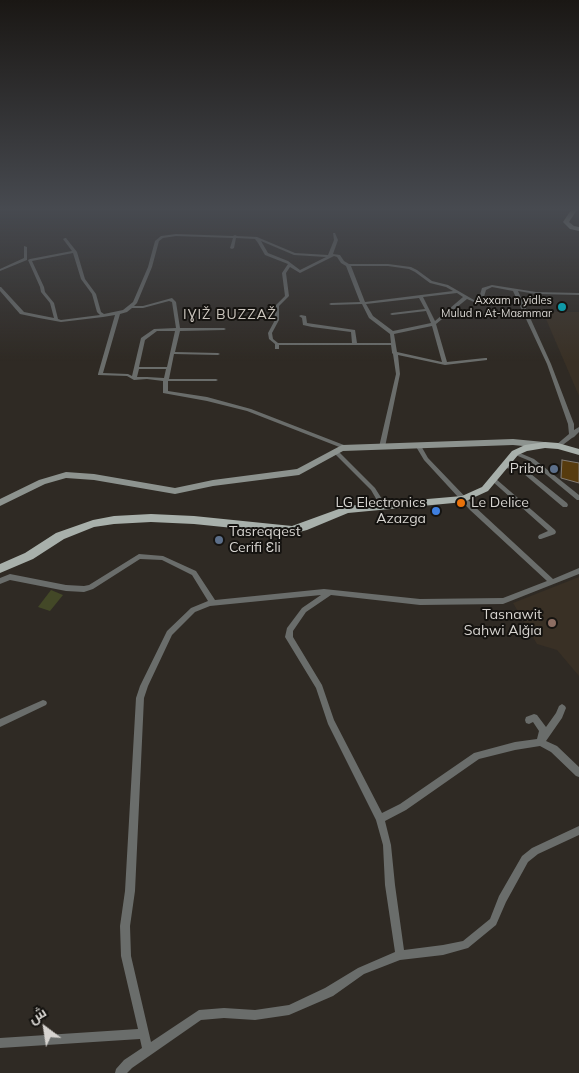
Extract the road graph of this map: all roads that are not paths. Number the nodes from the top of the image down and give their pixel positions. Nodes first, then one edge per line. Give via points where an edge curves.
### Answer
1 (25, 260) edge
2 (29, 260) edge
3 (77, 260) edge
4 (152, 260) edge
5 (281, 260) edge
6 (322, 260) edge
7 (341, 260) edge
8 (290, 264) junction
9 (348, 265) junction
10 (0, 270) edge
11 (0, 288) edge
12 (515, 290) junction
13 (458, 292) junction
14 (579, 294) edge
15 (421, 297) junction
16 (466, 297) junction
17 (363, 303) junction
18 (331, 304) dead end
19 (133, 307) junction
20 (427, 310) junction
21 (118, 312) junction
22 (392, 314) dead end
23 (103, 316) junction
24 (301, 316) dead end
25 (56, 319) junction
26 (434, 324) junction
27 (178, 329) junction
28 (224, 329) dead end
29 (392, 333) junction
30 (355, 344) junction
31 (393, 344) junction
32 (394, 353) junction
33 (172, 354) junction
34 (218, 354) dead end
35 (485, 360) dead end
36 (445, 364) junction
37 (137, 368) junction
38 (169, 368) junction
39 (134, 379) junction
40 (166, 380) junction
41 (216, 380) dead end
42 (579, 429) edge
43 (572, 436) junction
44 (544, 445) junction
45 (418, 446) junction
46 (558, 446) junction
47 (382, 447) junction
48 (348, 448) junction
49 (334, 451) junction
50 (579, 452) edge
51 (515, 453) junction
52 (504, 467) junction
53 (494, 480) junction
54 (579, 498) edge
55 (464, 499) junction
56 (0, 503) edge
57 (565, 505) dead end
58 (384, 507) junction
59 (541, 537) dead end
60 (0, 569) edge
61 (579, 571) edge
62 (0, 581) edge
63 (551, 581) junction
64 (331, 592) junction
65 (213, 603) junction
66 (43, 703) dead end
67 (562, 708) dead end
68 (529, 720) dead end
69 (0, 723) edge
70 (546, 731) junction
71 (540, 742) junction
72 (579, 772) edge
73 (380, 819) junction
74 (579, 830) edge
75 (400, 955) junction
76 (144, 1034) junction
77 (0, 1043) edge
78 (148, 1050) junction
79 (120, 1073) edge

1 - 10 street
2 - 25 street via 43,292 52,303
3 - 23 street
4 - 19 street
5 - 8 street
6 - 8 street via 302,271
7 - 9 street
8 - 30 street via 284,273 287,296 277,306 271,339 277,346
9 - 13 street via 410,268 431,282
9 - 17 street
11 - 25 street via 22,313
12 - 14 street
12 - 16 street via 490,286 484,289 479,300
12 - 43 street via 548,364
13 - 15 street
13 - 16 street
15 - 17 street
15 - 20 street
16 - 26 street
17 - 18 street
17 - 29 street via 371,317
19 - 21 street
19 - 27 street via 172,300
20 - 22 street
20 - 26 street
21 - 23 street
21 - 39 street via 100,374 128,375
23 - 25 street
24 - 30 street via 305,324 353,331
26 - 29 street
26 - 36 street
27 - 28 street
27 - 33 street
27 - 37 street via 156,330 144,338
29 - 31 street
30 - 31 street
31 - 32 street
32 - 36 street
32 - 47 street via 398,379
33 - 34 street
33 - 38 street
35 - 36 street
37 - 38 street
37 - 39 street
38 - 40 street
39 - 40 street
40 - 41 street
40 - 48 street via 165,392 249,410
42 - 43 street
43 - 46 street
44 - 45 street via 513,442
44 - 46 main road
44 - 51 main road
45 - 47 street
45 - 55 street
46 - 50 main road
47 - 48 street
48 - 49 street
49 - 56 street via 299,472 175,491 89,476 58,476
49 - 58 street via 373,489
51 - 52 main road
51 - 54 street via 532,460
52 - 53 main road
52 - 57 street via 519,467
53 - 55 main road via 477,494
53 - 59 street via 553,532
55 - 58 main road
55 - 63 street
58 - 60 main road via 347,510 292,530 194,520 114,520 60,536 29,556
61 - 63 street
62 - 65 street via 10,577 84,589 139,556 163,558 194,573
63 - 64 street via 503,600 420,602
64 - 65 street
64 - 73 street via 304,610 289,630 289,637 319,687 331,721
65 - 76 street via 193,610 170,633 140,698 125,943
66 - 69 street
67 - 70 street
68 - 70 street via 534,718
70 - 71 street
71 - 72 street via 554,749
71 - 73 street via 477,756
73 - 75 street via 387,845
74 - 75 street via 525,858 493,922 466,945
75 - 78 street via 360,971 329,992 289,1010 256,1015 199,1015
76 - 77 street
76 - 78 street
78 - 79 street

